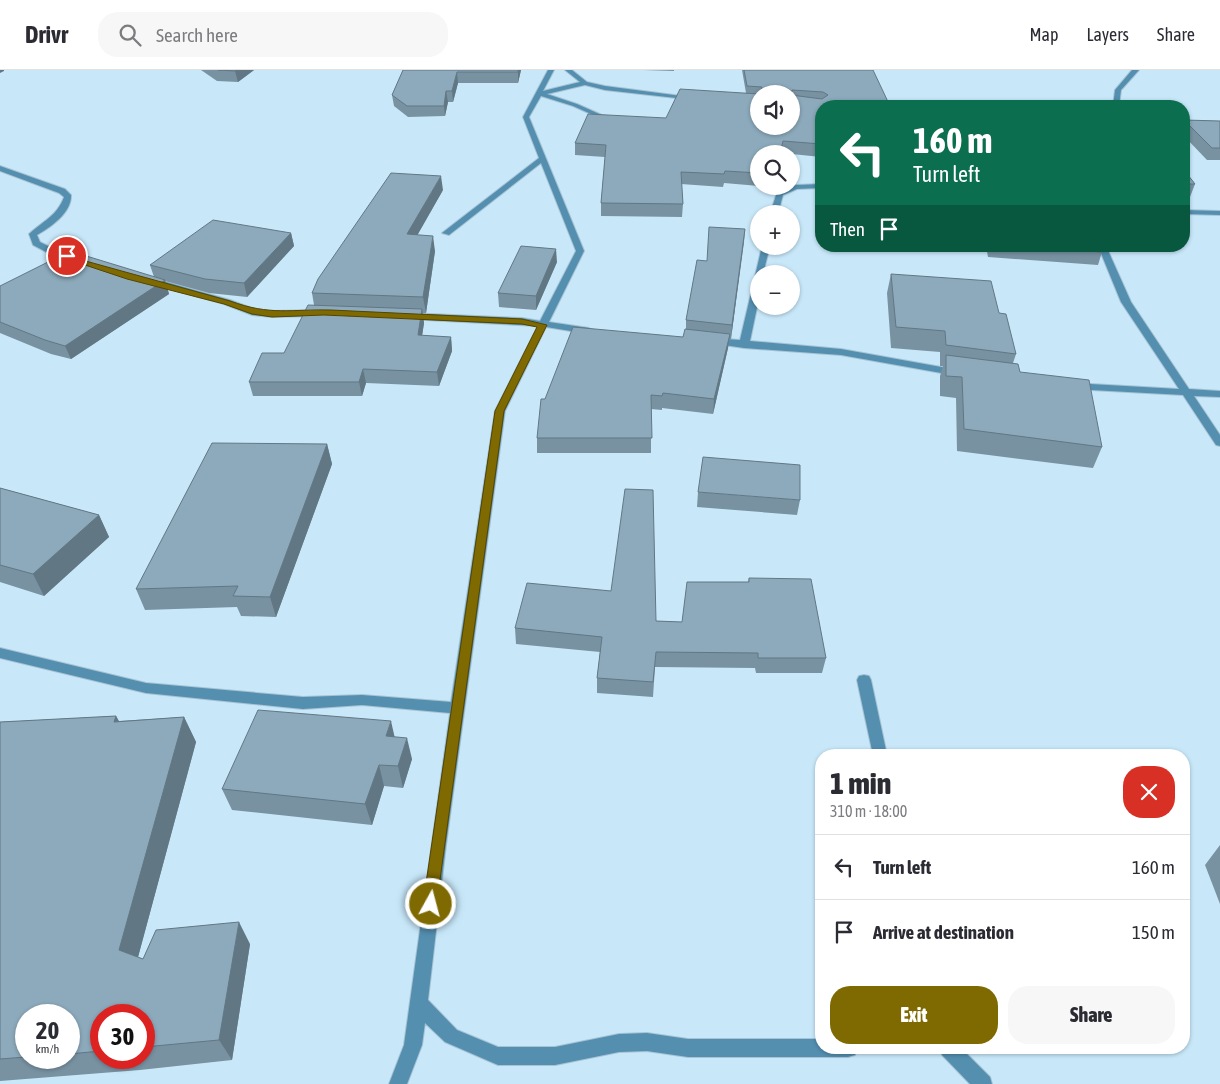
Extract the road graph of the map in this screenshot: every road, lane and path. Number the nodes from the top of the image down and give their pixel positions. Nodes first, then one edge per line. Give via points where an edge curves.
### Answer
1 (551, 70) edge
2 (568, 70) edge
3 (1136, 70) edge
4 (584, 83) junction
5 (539, 94) junction
6 (704, 98) edge
7 (1116, 100) edge
8 (612, 122) edge
9 (544, 158) junction
10 (0, 168) edge
11 (815, 186) edge
12 (777, 205) edge
13 (1190, 212) edge
14 (1220, 213) edge
15 (446, 233) dead end
16 (1105, 252) edge
17 (91, 263) edge
18 (138, 278) edge
19 (334, 313) edge
20 (750, 315) edge
21 (400, 316) edge
22 (542, 325) junction
23 (599, 332) edge
24 (705, 340) edge
25 (744, 345) junction
26 (971, 375) edge
27 (1060, 385) edge
28 (1188, 393) junction
29 (1220, 394) edge
30 (1220, 443) edge
31 (0, 653) edge
32 (864, 680) dead end
33 (458, 708) junction
34 (879, 749) edge
35 (418, 1003) junction
36 (815, 1048) edge
37 (955, 1054) edge
38 (398, 1084) edge
39 (983, 1084) edge

1 - 5 street
2 - 4 street
3 - 7 street via 1121,85
4 - 5 street
4 - 6 street
5 - 8 street via 575,105
5 - 9 street via 526,117
9 - 15 street
9 - 22 street via 580,251
10 - 17 street via 68,197 61,213 51,224 33,234 36,243
11 - 12 street via 796,187 780,194
13 - 14 street
16 - 28 street via 1126,302
18 - 19 street via 252,312
20 - 25 street
21 - 22 street via 522,321
22 - 23 street
22 - 33 street via 500,411
24 - 25 street
25 - 26 street via 842,352
27 - 28 street
28 - 29 street
28 - 30 street
31 - 33 street via 146,688 303,702 362,700
32 - 34 street
33 - 35 street
35 - 36 street via 450,1036 498,1056 555,1056 619,1042 648,1042 688,1048
35 - 38 street via 413,1045
37 - 39 street

